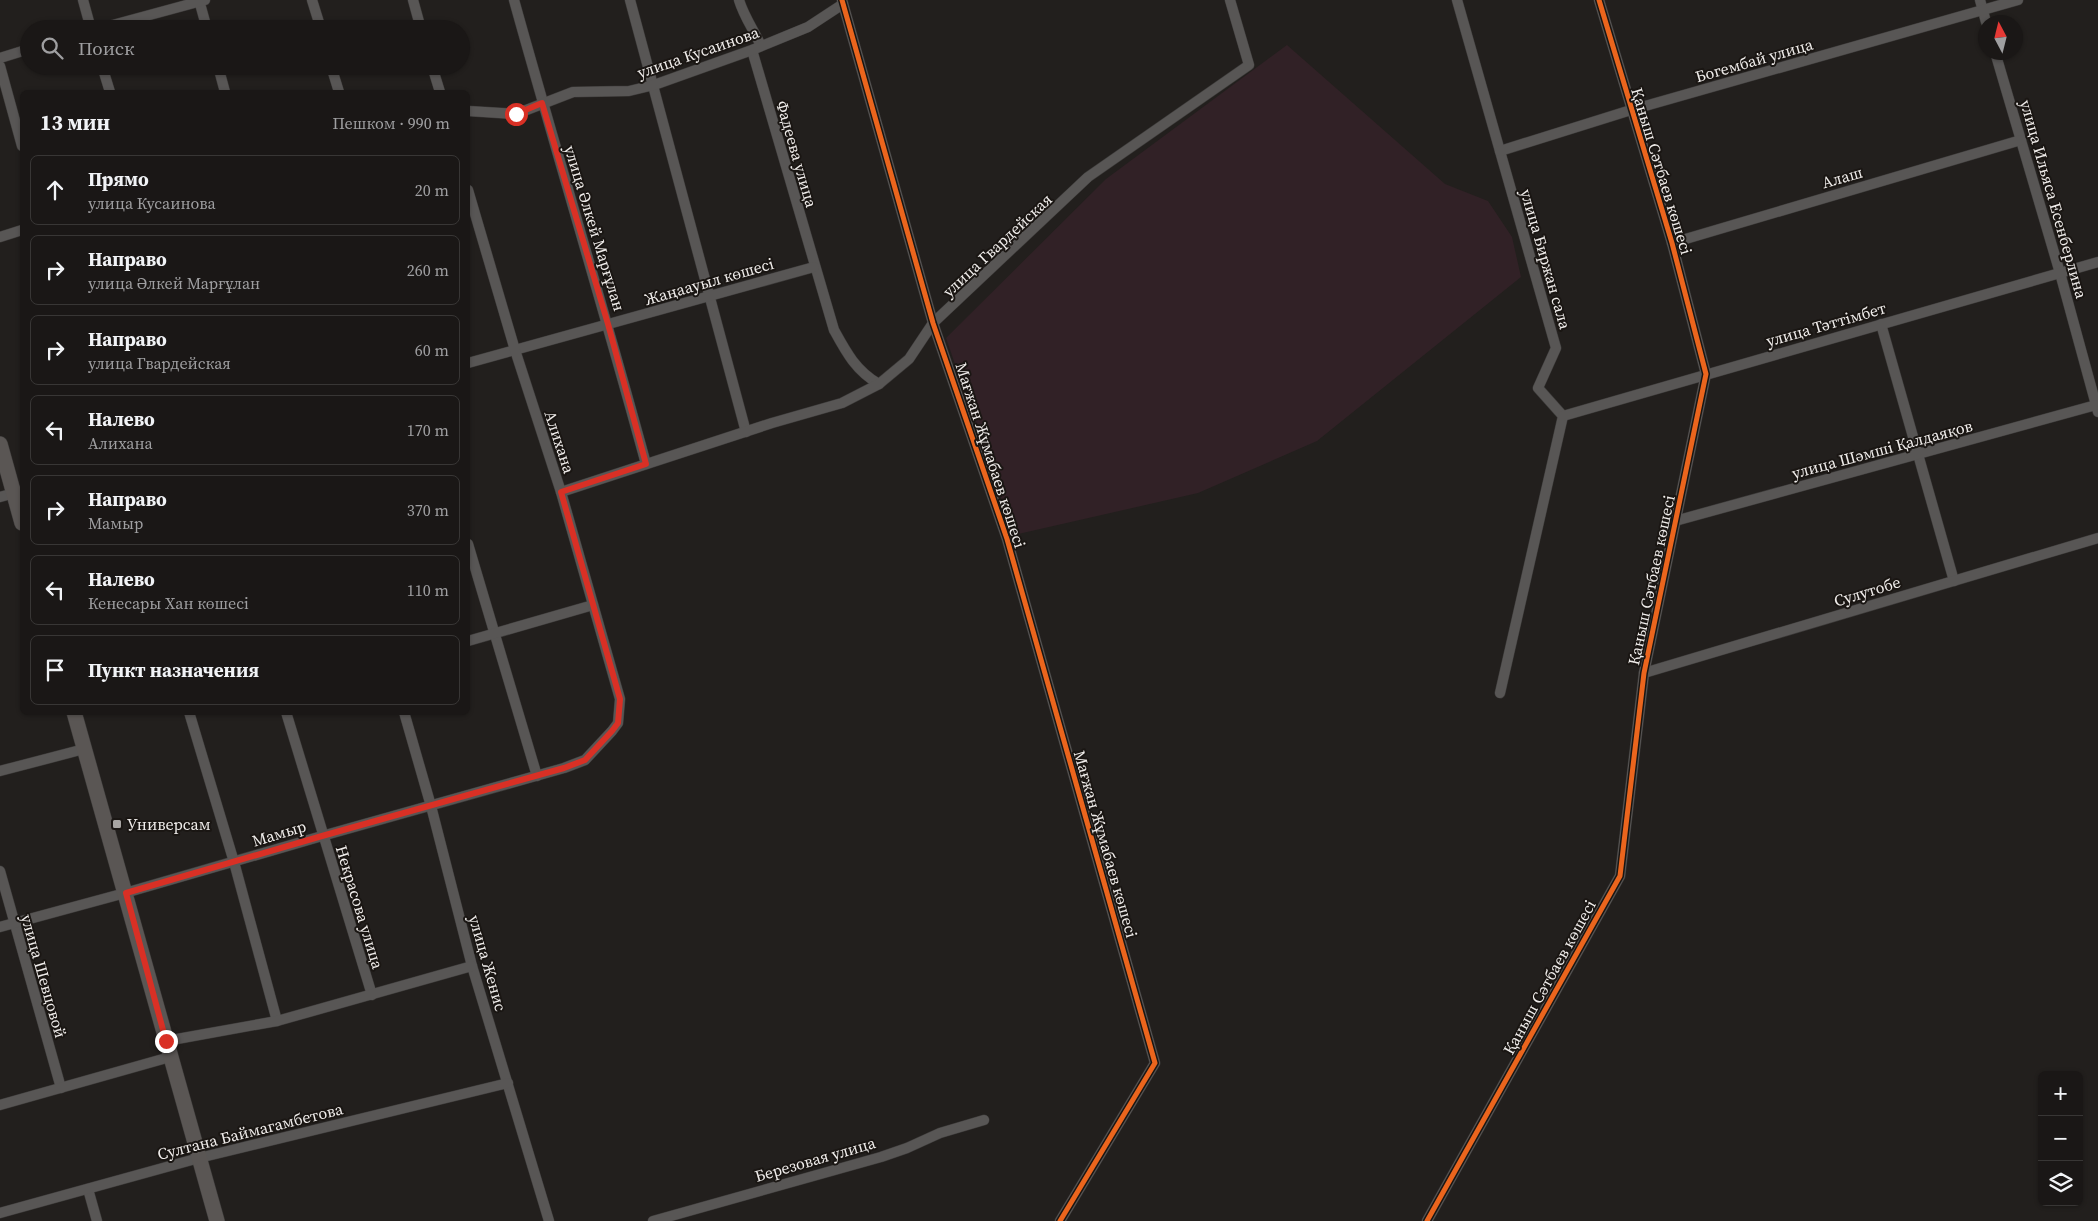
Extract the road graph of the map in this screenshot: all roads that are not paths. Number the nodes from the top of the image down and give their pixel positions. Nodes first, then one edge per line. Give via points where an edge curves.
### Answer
1 (83, 0) edge
2 (312, 0) edge
3 (413, 0) edge
4 (514, 0) edge
5 (630, 0) edge
6 (739, 0) edge
7 (1230, 0) edge
8 (1456, 0) edge
9 (1599, 0) edge
10 (1980, 0) edge
11 (2018, 0) edge
12 (201, 1) edge
13 (842, 2) edge
14 (1983, 10) junction
15 (1984, 15) edge
16 (89, 20) edge
17 (131, 20) edge
18 (205, 20) edge
19 (318, 20) edge
20 (419, 20) edge
21 (756, 48) junction
22 (20, 52) edge
23 (0, 58) edge
24 (1997, 60) edge
25 (0, 66) edge
26 (105, 75) edge
27 (220, 75) edge
28 (334, 75) edge
29 (435, 75) edge
30 (654, 85) junction
31 (109, 90) edge
32 (224, 90) edge
33 (338, 90) edge
34 (439, 90) edge
35 (542, 103) junction
36 (1631, 110) junction
37 (470, 115) edge
38 (20, 139) edge
39 (2021, 140) junction
40 (1500, 151) junction
41 (470, 197) edge
42 (20, 231) edge
43 (0, 237) edge
44 (1672, 243) junction
45 (2098, 262) edge
46 (814, 267) junction
47 (2060, 273) junction
48 (711, 296) junction
49 (934, 323) junction
50 (608, 324) junction
51 (1881, 324) junction
52 (515, 350) junction
53 (470, 362) edge
54 (1706, 374) junction
55 (879, 384) junction
56 (2097, 409) edge
57 (1563, 416) junction
58 (746, 432) junction
59 (0, 444) edge
60 (1917, 454) junction
61 (646, 464) junction
62 (561, 492) junction
63 (12, 494) edge
64 (20, 517) edge
65 (1675, 521) junction
66 (2098, 538) edge
67 (470, 551) edge
68 (1954, 581) junction
69 (593, 605) junction
70 (493, 633) junction
71 (470, 640) edge
72 (1644, 673) junction
73 (1500, 693) dead end
74 (75, 715) edge
75 (190, 715) edge
76 (287, 715) edge
77 (405, 715) edge
78 (612, 731) joint
79 (84, 749) junction
80 (0, 771) edge
81 (537, 776) junction
82 (431, 806) junction
83 (322, 836) junction
84 (234, 862) junction
85 (0, 871) edge
86 (126, 893) junction
87 (14, 923) junction
88 (0, 927) edge
89 (472, 966) junction
90 (372, 995) junction
91 (277, 1021) junction
92 (166, 1041) junction
93 (170, 1057) junction
94 (508, 1083) junction
95 (61, 1088) junction
96 (0, 1105) edge
97 (984, 1120) dead end
98 (199, 1158) junction
99 (88, 1189) junction
100 (0, 1213) edge
101 (1064, 1220) edge
102 (97, 1221) edge
103 (217, 1221) edge
104 (549, 1221) edge
105 (653, 1221) edge
106 (1427, 1221) edge

1 - 16 street
2 - 19 street
3 - 20 street
4 - 35 street, улица Әлкей Марғұлан
5 - 30 street
6 - 21 street, Фадеева улица via 744,18 752,27
7 - 49 street, улица Гвардейская via 1249,65 1088,177
8 - 40 street, улица Биржан сала
9 - 36 street, Қаныш Сәтбаев көшесі
10 - 14 street
11 - 14 street, Богембай улица
12 - 17 street
12 - 18 street
13 - 21 street, улица Кусаинова via 808,27
13 - 49 street, Мағжан Жұмабаев көшесі
14 - 15 street
14 - 36 street, Богембай улица
21 - 30 street, улица Кусаинова
21 - 46 street, Фадеева улица
22 - 23 street
24 - 39 street, улица Ильяса Есенберлина
25 - 38 street
26 - 31 street
27 - 32 street
28 - 33 street
29 - 34 street
30 - 35 street, улица Кусаинова via 629,92 573,92
30 - 48 street
35 - 37 street, улица Кусаинова via 516,114
35 - 50 street, улица Әлкей Марғұлан
36 - 40 street, Богембай улица
36 - 44 street, Қаныш Сәтбаев көшесі
39 - 44 street, Алаш
39 - 47 street, улица Ильяса Есенберлина
40 - 57 street, улица Биржан сала via 1556,348 1538,388
41 - 52 street, Алихана
42 - 43 street
44 - 54 street, Қаныш Сәтбаев көшесі
45 - 47 street, улица Тәттімбет
46 - 48 street, Жаңаауыл көшесі
46 - 55 street, Фадеева улица via 834,330 855,365
47 - 51 street, улица Тәттімбет
47 - 56 street, улица Ильяса Есенберлина
48 - 50 street, Жаңаауыл көшесі
48 - 58 street
49 - 55 street, улица Гвардейская via 909,359
49 - 101 street, Мағжан Жұмабаев көшесі via 1007,539 1155,1063
50 - 52 street, Жаңаауыл көшесі
50 - 61 street, улица Әлкей Марғұлан
51 - 54 street, улица Тәттімбет
51 - 60 street
52 - 53 street, Жаңаауыл көшесі
52 - 62 street, Алихана
54 - 57 street, улица Тәттімбет
54 - 65 street, Қаныш Сәтбаев көшесі
55 - 58 street, улица Гвардейская via 842,404
56 - 60 street, улица Шәмші Қалдаяқов
57 - 73 street
58 - 61 street, улица Гвардейская
59 - 63 main road
60 - 65 street, улица Шәмші Қалдаяқов
60 - 68 street
61 - 62 street, улица Гвардейская
62 - 69 street, Алихана
63 - 64 main road
65 - 72 street, Қаныш Сәтбаев көшесі
66 - 68 street, Сулутобе
67 - 70 street
68 - 72 street, Сулутобе
69 - 70 street
69 - 78 street, Алихана via 620,699 618,723
70 - 71 street
70 - 81 street
72 - 106 street, Қаныш Сәтбаев көшесі via 1620,876
74 - 79 main road
75 - 84 street
76 - 83 street, Некрасова улица
77 - 82 street, улица Женис
78 - 81 street, Мамыр via 585,760
79 - 80 street
79 - 86 main road
81 - 82 street, Мамыр
82 - 83 street, Мамыр
82 - 89 street, улица Женис
83 - 84 street, Мамыр
83 - 90 street, Некрасова улица
84 - 86 street, Мамыр
84 - 91 street
85 - 87 street, улица Шевцовой
86 - 87 street, Мамыр
86 - 92 main road
87 - 88 street, Мамыр
87 - 95 street, улица Шевцовой
89 - 90 street
89 - 94 street, улица Женис
90 - 91 street
91 - 92 street
92 - 93 main road
93 - 95 street
93 - 98 main road
94 - 98 street, Султана Баймагамбетова
94 - 104 street, улица Женис
95 - 96 street
97 - 105 street, Березовая улица via 940,1132 881,1157
98 - 99 street, Султана Баймагамбетова
98 - 103 main road
99 - 100 street, Султана Баймагамбетова
99 - 102 street

